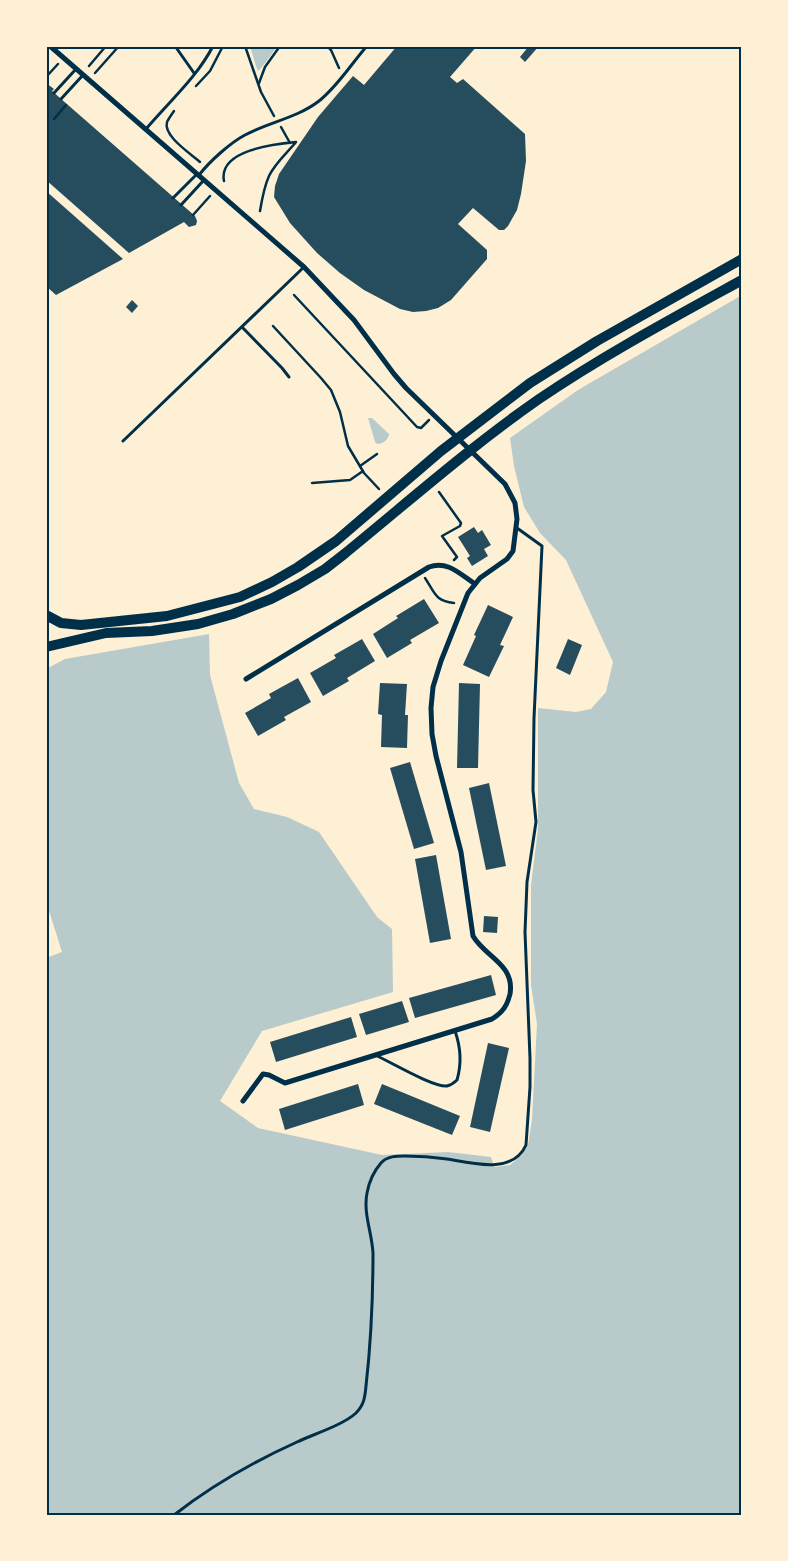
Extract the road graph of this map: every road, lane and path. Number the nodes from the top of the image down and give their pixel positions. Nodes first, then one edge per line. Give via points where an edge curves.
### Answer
1 (50, 46) edge
2 (106, 46) edge
3 (175, 46) edge
4 (213, 46) edge
5 (222, 46) edge
6 (245, 46) edge
7 (280, 46) edge
8 (326, 46) edge
9 (367, 46) edge
10 (59, 63) dead end
11 (89, 66) dead end
12 (76, 68) junction
13 (194, 74) junction
14 (84, 75) junction
15 (345, 75) junction
16 (46, 78) edge
17 (258, 85) junction
18 (192, 91) dead end
19 (54, 93) dead end
20 (61, 99) dead end
21 (67, 104) dead end
22 (177, 108) dead end
23 (54, 119) dead end
24 (277, 121) junction
25 (146, 130) junction
26 (290, 143) junction
27 (205, 167) junction
28 (198, 174) junction
29 (204, 180) junction
30 (224, 181) dead end
31 (210, 196) dead end
32 (173, 198) dead end
33 (181, 205) dead end
34 (260, 211) dead end
35 (193, 215) dead end
36 (742, 259) edge
37 (304, 268) junction
38 (742, 280) edge
39 (294, 295) dead end
40 (273, 326) dead end
41 (242, 327) junction
42 (289, 377) dead end
43 (429, 420) dead end
44 (458, 438) junction
45 (123, 441) dead end
46 (470, 450) junction
47 (377, 454) dead end
48 (360, 466) junction
49 (363, 471) junction
50 (312, 483) dead end
51 (380, 490) dead end
52 (439, 492) dead end
53 (516, 528) junction
54 (449, 566) junction
55 (421, 572) junction
56 (474, 584) junction
57 (463, 604) junction
58 (46, 615) edge
59 (46, 647) edge
60 (246, 679) dead end
61 (455, 1030) junction
62 (375, 1055) junction
63 (243, 1101) dead end
64 (174, 1515) edge

1 - 12 street
2 - 11 path
3 - 13 lane
4 - 13 lane
5 - 18 path via 210,70
6 - 17 path
7 - 17 path via 265,67
8 - 15 path
9 - 15 lane
10 - 16 path
12 - 14 street
12 - 19 lane
13 - 25 lane
14 - 20 lane
14 - 25 street
15 - 24 lane via 319,101
17 - 24 path
21 - 23 path
22 - 27 path via 167,123 167,129
24 - 26 path
24 - 27 lane via 244,135
25 - 28 street
26 - 30 path via 241,154 224,170
26 - 34 path via 296,142 269,175
27 - 28 lane
28 - 29 street
28 - 32 lane
29 - 33 lane
29 - 37 street
31 - 35 path
36 - 44 main road via 530,383
37 - 41 lane
37 - 44 street via 354,320 400,381
38 - 46 main road via 582,371
39 - 43 path via 417,427 421,428
40 - 48 path via 331,390 348,446
41 - 42 lane
41 - 45 lane
44 - 46 street
44 - 58 main road via 319,554 240,597 148,619 81,625 61,623
46 - 53 street via 505,484 515,503
46 - 59 main road via 343,555 271,599 198,624 106,633
47 - 48 path
48 - 49 path
49 - 50 path via 350,480
49 - 51 path
52 - 54 path via 461,523 442,536 456,557
53 - 56 street via 513,551 507,559
53 - 64 lane via 542,546 534,718 536,822 528,871 525,932 530,1058 526,1145 512,1162 498,1164 416,1156 383,1160 373,1173 366,1194 373,1279 368,1370 361,1408 349,1419 239,1472
54 - 55 street via 435,565
54 - 56 street
55 - 57 path via 443,602
55 - 60 street
56 - 57 street
57 - 61 street via 433,687 432,734 461,852 473,936 501,964 511,988 501,1014
61 - 62 street
61 - 62 lane via 460,1049 460,1071 458,1080 450,1086 426,1080
62 - 63 street via 285,1083 262,1074

